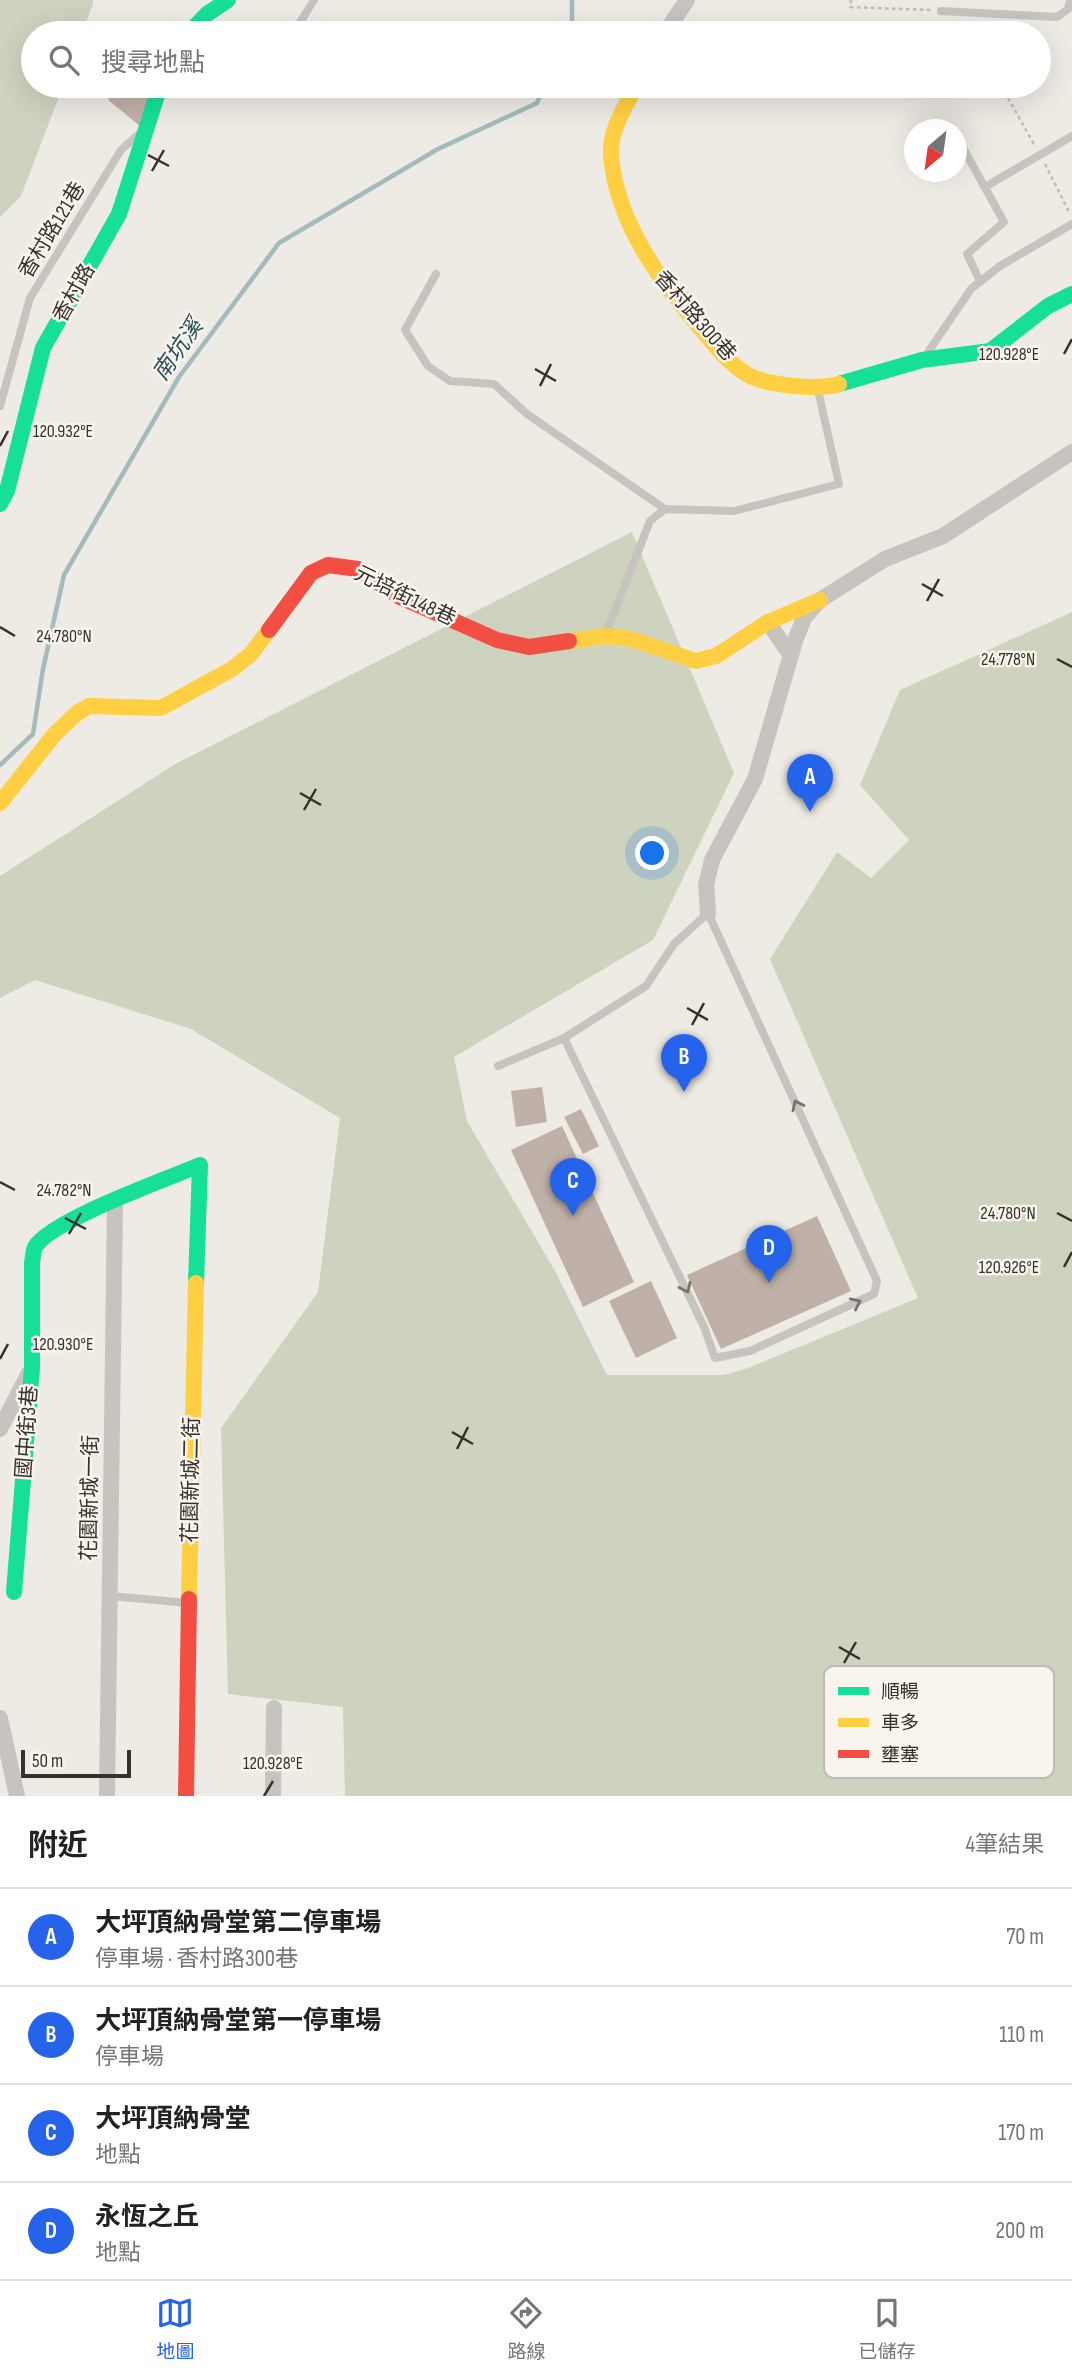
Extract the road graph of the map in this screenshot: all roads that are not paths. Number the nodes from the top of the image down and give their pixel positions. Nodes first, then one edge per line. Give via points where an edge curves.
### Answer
1 (228, 0) edge
2 (314, 0) edge
3 (687, 0) edge
4 (1070, 0) edge
5 (941, 11) road end
6 (200, 21) edge
7 (301, 21) edge
8 (673, 21) edge
9 (156, 98) edge
10 (630, 98) edge
11 (147, 126) junction
12 (1072, 136) edge
13 (967, 154) edge
14 (985, 187) junction
15 (1072, 224) edge
16 (436, 274) dead end
17 (980, 282) junction
18 (1072, 294) edge
19 (922, 360) junction
20 (817, 387) junction
21 (0, 406) edge
22 (1072, 452) edge
23 (0, 504) edge
24 (665, 509) junction
25 (820, 600) junction
26 (768, 622) junction
27 (606, 636) junction
28 (791, 656) junction
29 (0, 803) edge
30 (708, 913) junction
31 (564, 1038) junction
32 (498, 1066) dead end
33 (200, 1165) joint
34 (115, 1201) junction
35 (32, 1368) junction
36 (0, 1429) edge
37 (15, 1592) dead end
38 (110, 1596) junction
39 (188, 1603) junction
40 (274, 1708) dead end
41 (0, 1718) edge
42 (17, 1796) edge
43 (107, 1796) edge
44 (186, 1796) edge
45 (273, 1796) edge

1 - 6 street
2 - 7 lane
3 - 8 street
4 - 5 lane via 1068,9 1057,17
9 - 11 street, 香村路
10 - 20 street, 香村路300巷 via 616,125 611,153 619,199 654,272 721,353 751,376
11 - 21 lane, 香村路121巷 via 121,150 30,298
11 - 23 street, 香村路 via 118,214 43,348
12 - 14 lane
13 - 14 lane
14 - 17 lane via 1004,222 967,254
15 - 17 lane
16 - 24 lane via 405,330 428,366 450,381 494,384 527,414
17 - 19 lane
18 - 19 street, 香村路300巷 via 1048,306 990,351
19 - 20 street, 香村路300巷
20 - 24 lane via 839,484 734,511
22 - 25 street via 955,529 885,559
24 - 27 lane via 650,521
25 - 26 street, 元培街148巷
25 - 28 street via 804,618
26 - 27 street, 元培街148巷 via 716,656 696,661 631,639
26 - 28 street
27 - 29 street, 元培街148巷 via 529,647 498,640 400,597 358,569 328,565 311,573 251,654 232,669 161,708 89,706 79,710
28 - 30 street via 755,779 712,860 706,885
30 - 31 lane via 674,944 646,986
31 -> 30 lane via 715,1358 750,1351 874,1294 877,1281
31 - 32 lane
33 - 34 street, 國中街3巷
33 - 39 street, 花園新城二街
34 - 35 street, 國中街3巷 via 46,1236 35,1248
34 - 38 street, 花園新城一街
35 - 36 street
35 - 37 street, 國中街3巷
38 - 39 lane
38 - 43 street, 花園新城一街
39 - 44 street, 花園新城二街
40 - 45 street
41 - 42 street

